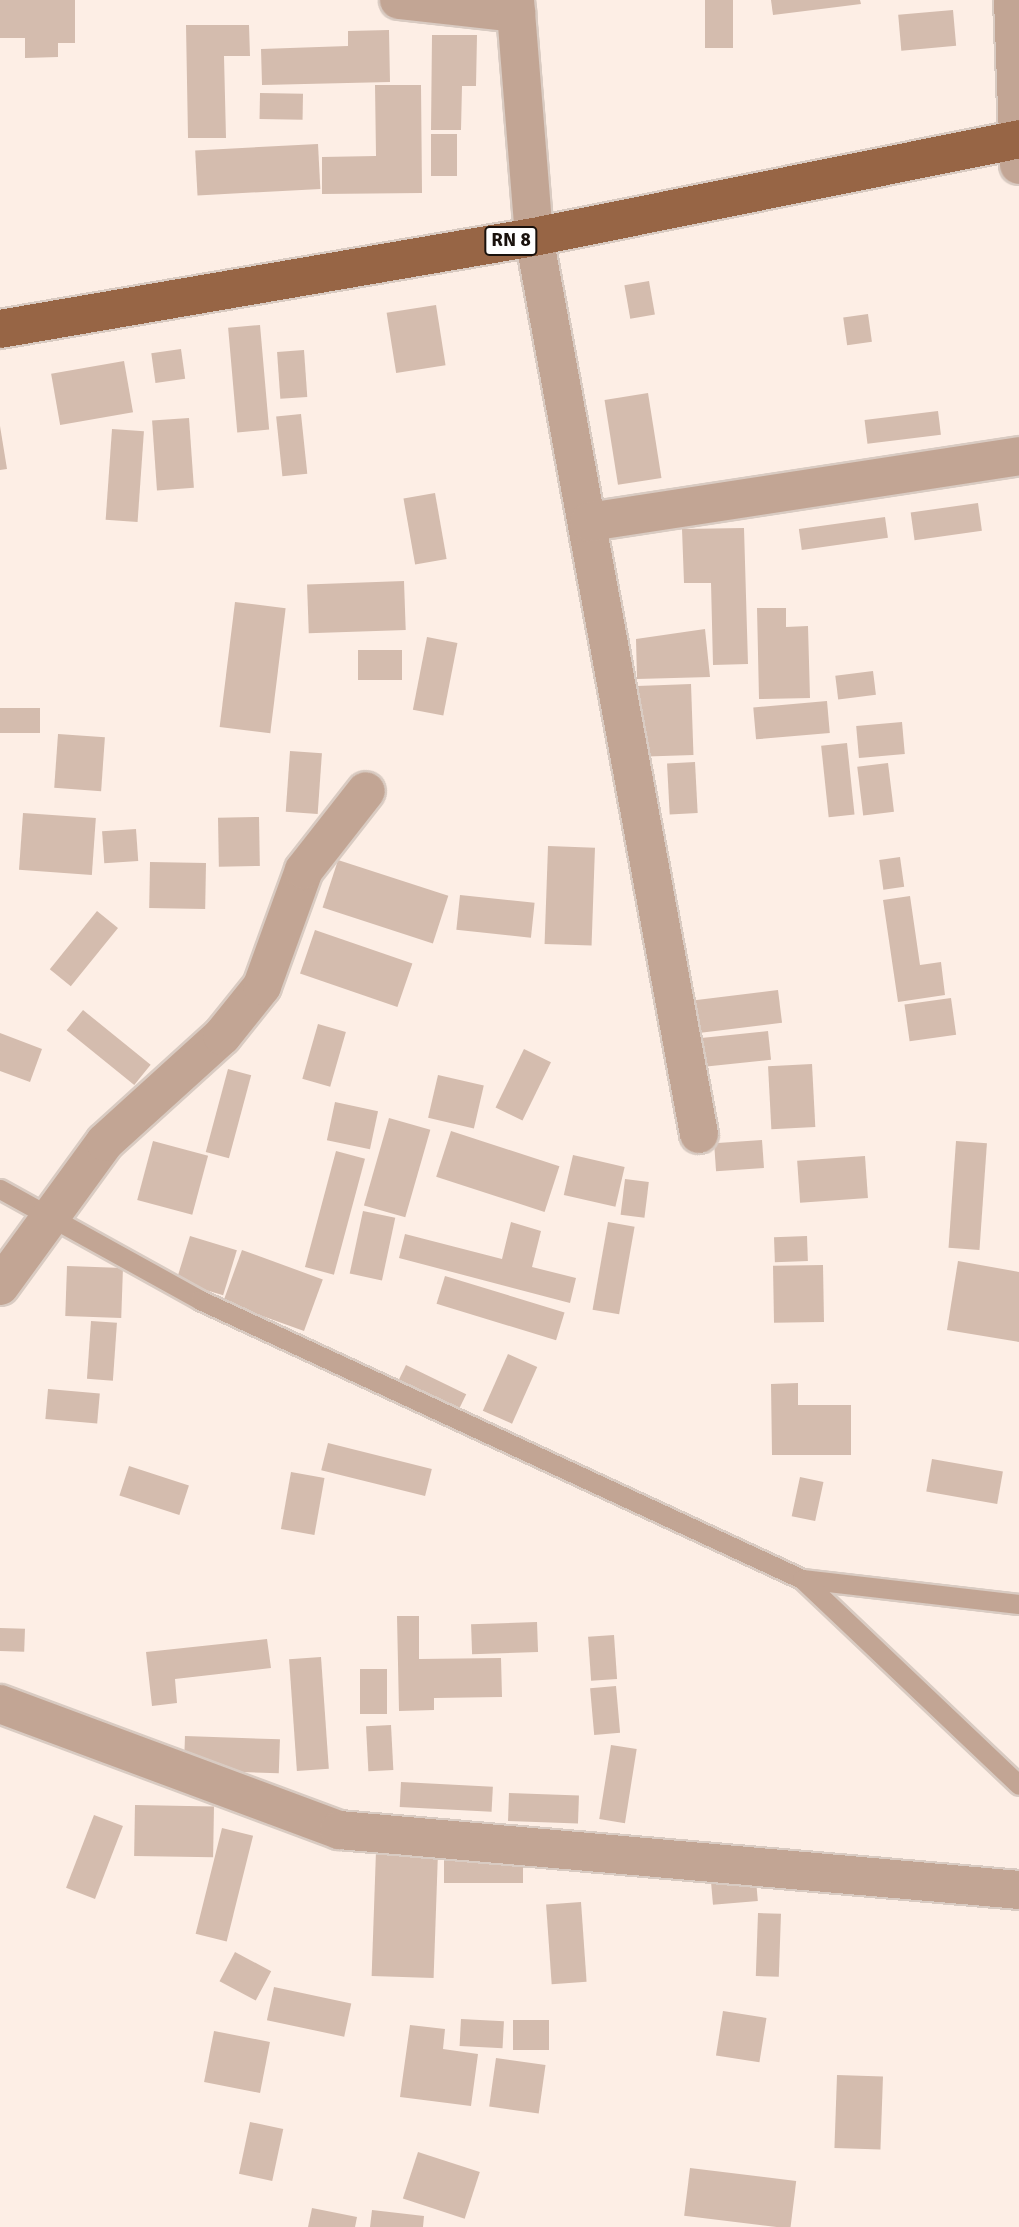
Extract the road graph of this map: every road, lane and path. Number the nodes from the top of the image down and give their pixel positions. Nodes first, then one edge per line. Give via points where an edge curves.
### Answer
1 (399, 0) edge
2 (1013, 0) edge
3 (516, 6) edge
4 (1018, 148) edge
5 (534, 237) junction
6 (0, 329) edge
7 (1019, 456) edge
8 (589, 522) junction
9 (366, 791) dead end
10 (699, 1134) dead end
11 (0, 1189) edge
12 (47, 1215) junction
13 (0, 1286) edge
14 (802, 1579) junction
15 (1019, 1604) edge
16 (0, 1704) edge
17 (1019, 1785) edge
18 (1019, 1890) edge

1 - 3 street
2 - 4 street
3 - 5 street
4 - 5 main road, RN 8
5 - 6 main road, RN 8
5 - 8 street
7 - 8 street
8 - 10 street
9 - 12 street via 304,870 262,986 222,1037 105,1142
11 - 12 lane
12 - 13 street
12 - 14 lane via 200,1300
14 - 15 lane
14 - 17 lane
16 - 18 street via 339,1830

